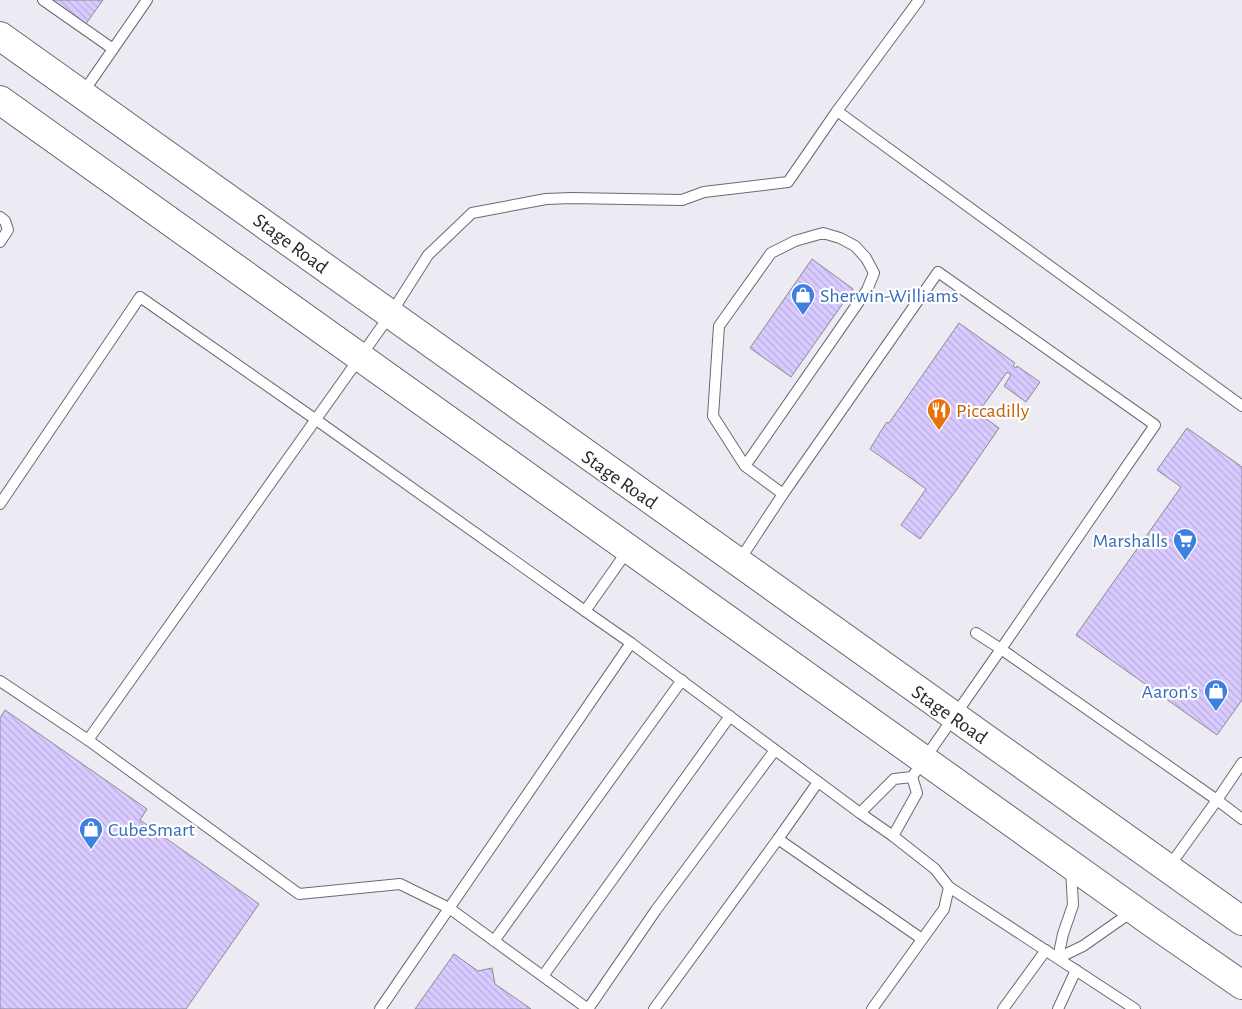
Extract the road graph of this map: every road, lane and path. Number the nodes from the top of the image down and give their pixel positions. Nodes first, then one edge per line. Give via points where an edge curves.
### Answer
1 (43, 0) edge
2 (147, 0) edge
3 (919, 0) edge
4 (0, 36) edge
5 (113, 49) junction
6 (82, 94) junction
7 (0, 100) edge
8 (837, 111) junction
9 (0, 217) edge
10 (0, 242) edge
11 (390, 315) junction
12 (359, 358) junction
13 (1242, 406) edge
14 (315, 419) junction
15 (745, 466) junction
16 (783, 494) junction
17 (0, 504) edge
18 (628, 550) junction
19 (738, 563) junction
20 (585, 611) junction
21 (976, 632) dead end
22 (631, 643) junction
23 (1001, 649) junction
24 (682, 680) junction
25 (0, 681) edge
26 (730, 716) junction
27 (954, 717) junction
28 (88, 740) junction
29 (775, 750) junction
30 (1242, 763) edge
31 (918, 768) junction
32 (818, 782) junction
33 (1216, 800) junction
34 (860, 813) junction
35 (1242, 818) edge
36 (892, 836) junction
37 (778, 839) junction
38 (1071, 865) junction
39 (1167, 869) junction
40 (950, 887) junction
41 (449, 908) junction
42 (1134, 910) junction
43 (1242, 921) edge
44 (922, 939) junction
45 (494, 941) junction
46 (1046, 950) junction
47 (1058, 958) junction
48 (1076, 970) junction
49 (543, 976) junction
50 (1242, 985) edge
51 (380, 1009) edge
52 (588, 1009) edge
53 (654, 1009) edge
54 (872, 1009) edge
55 (1003, 1009) edge
56 (1058, 1009) edge
57 (1135, 1009) edge

1 - 5 lane
2 - 5 lane
3 - 8 lane
4 - 6 main road, Stage Road
5 - 6 lane
6 - 11 main road, Stage Road
7 - 12 main road
8 - 11 lane via 788,182 704,192 682,200 546,199 472,214 428,255
8 - 13 lane
9 - 10 lane via 8,230
11 - 12 lane
11 - 19 main road, Stage Road
12 - 14 lane
12 - 18 main road
14 - 17 lane via 140,297
14 - 20 lane
14 - 28 lane
15 - 15 lane via 713,416 719,326 771,253 822,233 840,238 855,246 874,273 867,290
15 - 16 lane
16 - 19 lane
16 - 23 lane via 938,272 1155,425
18 - 20 lane
18 - 31 main road
19 - 27 main road, Stage Road
20 - 22 lane
21 - 23 lane
22 - 24 lane
22 - 41 lane
23 - 27 lane
23 - 33 lane
24 - 26 lane
24 - 45 lane
25 - 28 lane
26 - 29 lane
26 - 49 lane
27 - 31 lane
27 - 39 main road, Stage Road
28 - 41 lane via 299,894 400,884
29 - 32 lane
29 - 52 lane via 656,910
30 - 33 lane
31 - 34 lane via 894,779
31 - 36 lane via 917,793
31 - 38 main road
32 - 34 lane
32 - 37 lane
33 - 35 lane
33 - 39 lane
34 - 36 lane
36 - 40 lane via 935,869
37 - 44 lane
37 - 53 lane
38 - 42 main road
38 - 47 lane via 1073,905
39 - 43 main road, Stage Road
40 - 44 lane via 944,909
40 - 46 lane
41 - 45 lane
41 - 51 lane
42 - 47 lane via 1083,946
42 - 50 main road
44 - 54 lane
45 - 49 lane
46 - 47 lane
46 - 55 lane
47 - 48 lane
48 - 56 lane
48 - 57 lane
49 - 52 lane

